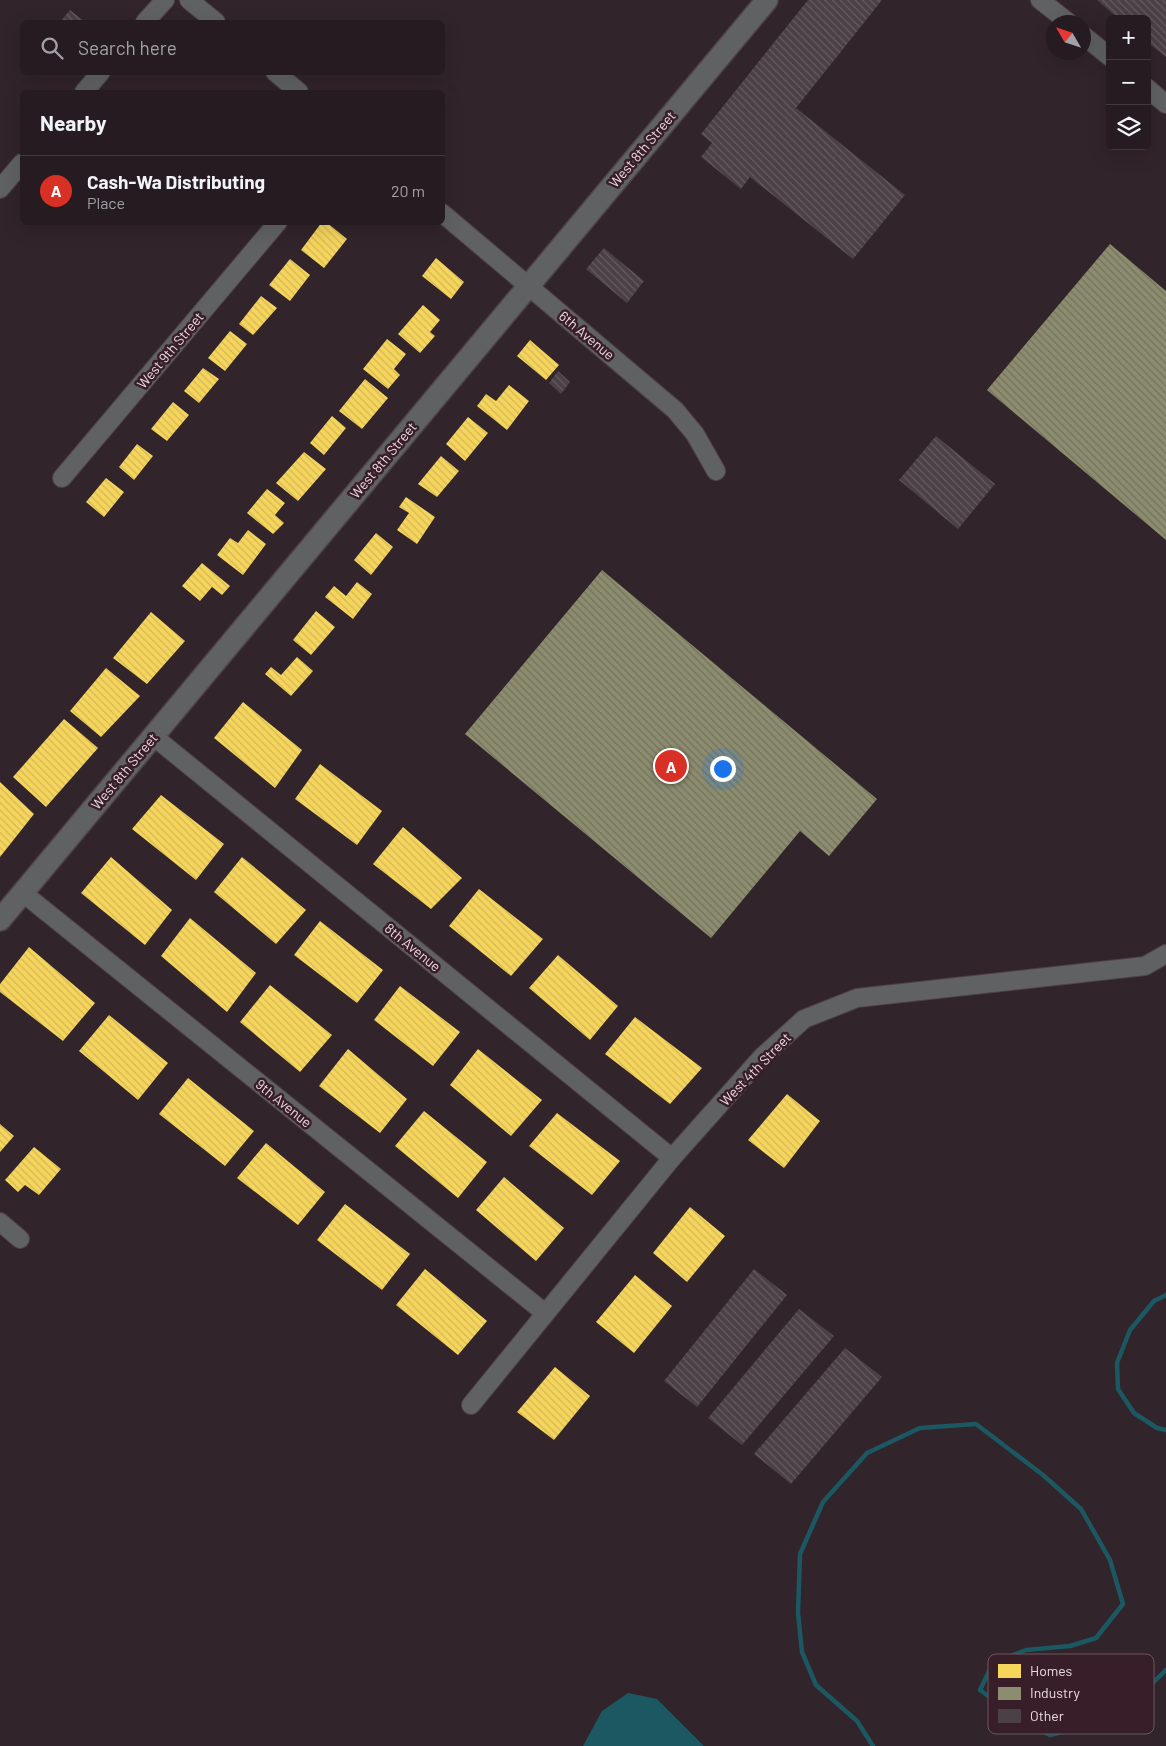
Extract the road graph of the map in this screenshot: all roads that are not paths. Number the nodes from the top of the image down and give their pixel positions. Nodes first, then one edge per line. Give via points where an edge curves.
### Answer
1 (165, 0) edge
2 (189, 0) edge
3 (766, 0) edge
4 (1040, 0) edge
5 (1059, 15) edge
6 (147, 20) edge
7 (214, 20) edge
8 (1091, 42) edge
9 (1106, 54) edge
10 (99, 75) edge
11 (279, 75) edge
12 (86, 90) edge
13 (297, 90) edge
14 (1151, 91) edge
15 (1166, 104) edge
16 (20, 165) edge
17 (0, 189) edge
18 (445, 216) edge
19 (275, 225) edge
20 (528, 285) junction
21 (716, 471) dead end
22 (62, 478) dead end
23 (153, 736) junction
24 (23, 892) junction
25 (0, 920) edge
26 (1166, 954) edge
27 (672, 1158) junction
28 (0, 1222) edge
29 (20, 1239) dead end
30 (545, 1314) junction
31 (471, 1405) dead end

1 - 6 street
2 - 7 street
3 - 20 street, West 8th Street
4 - 5 street
8 - 9 street
10 - 12 street
11 - 13 street
14 - 15 street
16 - 17 street
18 - 20 street, 6th Avenue
19 - 22 street, West 9th Street
20 - 21 street, 6th Avenue via 675,410
20 - 23 street, West 8th Street
23 - 24 street, West 8th Street
23 - 27 street, 8th Avenue
24 - 25 street, West 8th Street
24 - 30 street, 9th Avenue
26 - 27 street, West 4th Street via 1145,966 856,998 804,1019 762,1057
27 - 30 street, West 4th Street
28 - 29 street
30 - 31 street, West 4th Street

